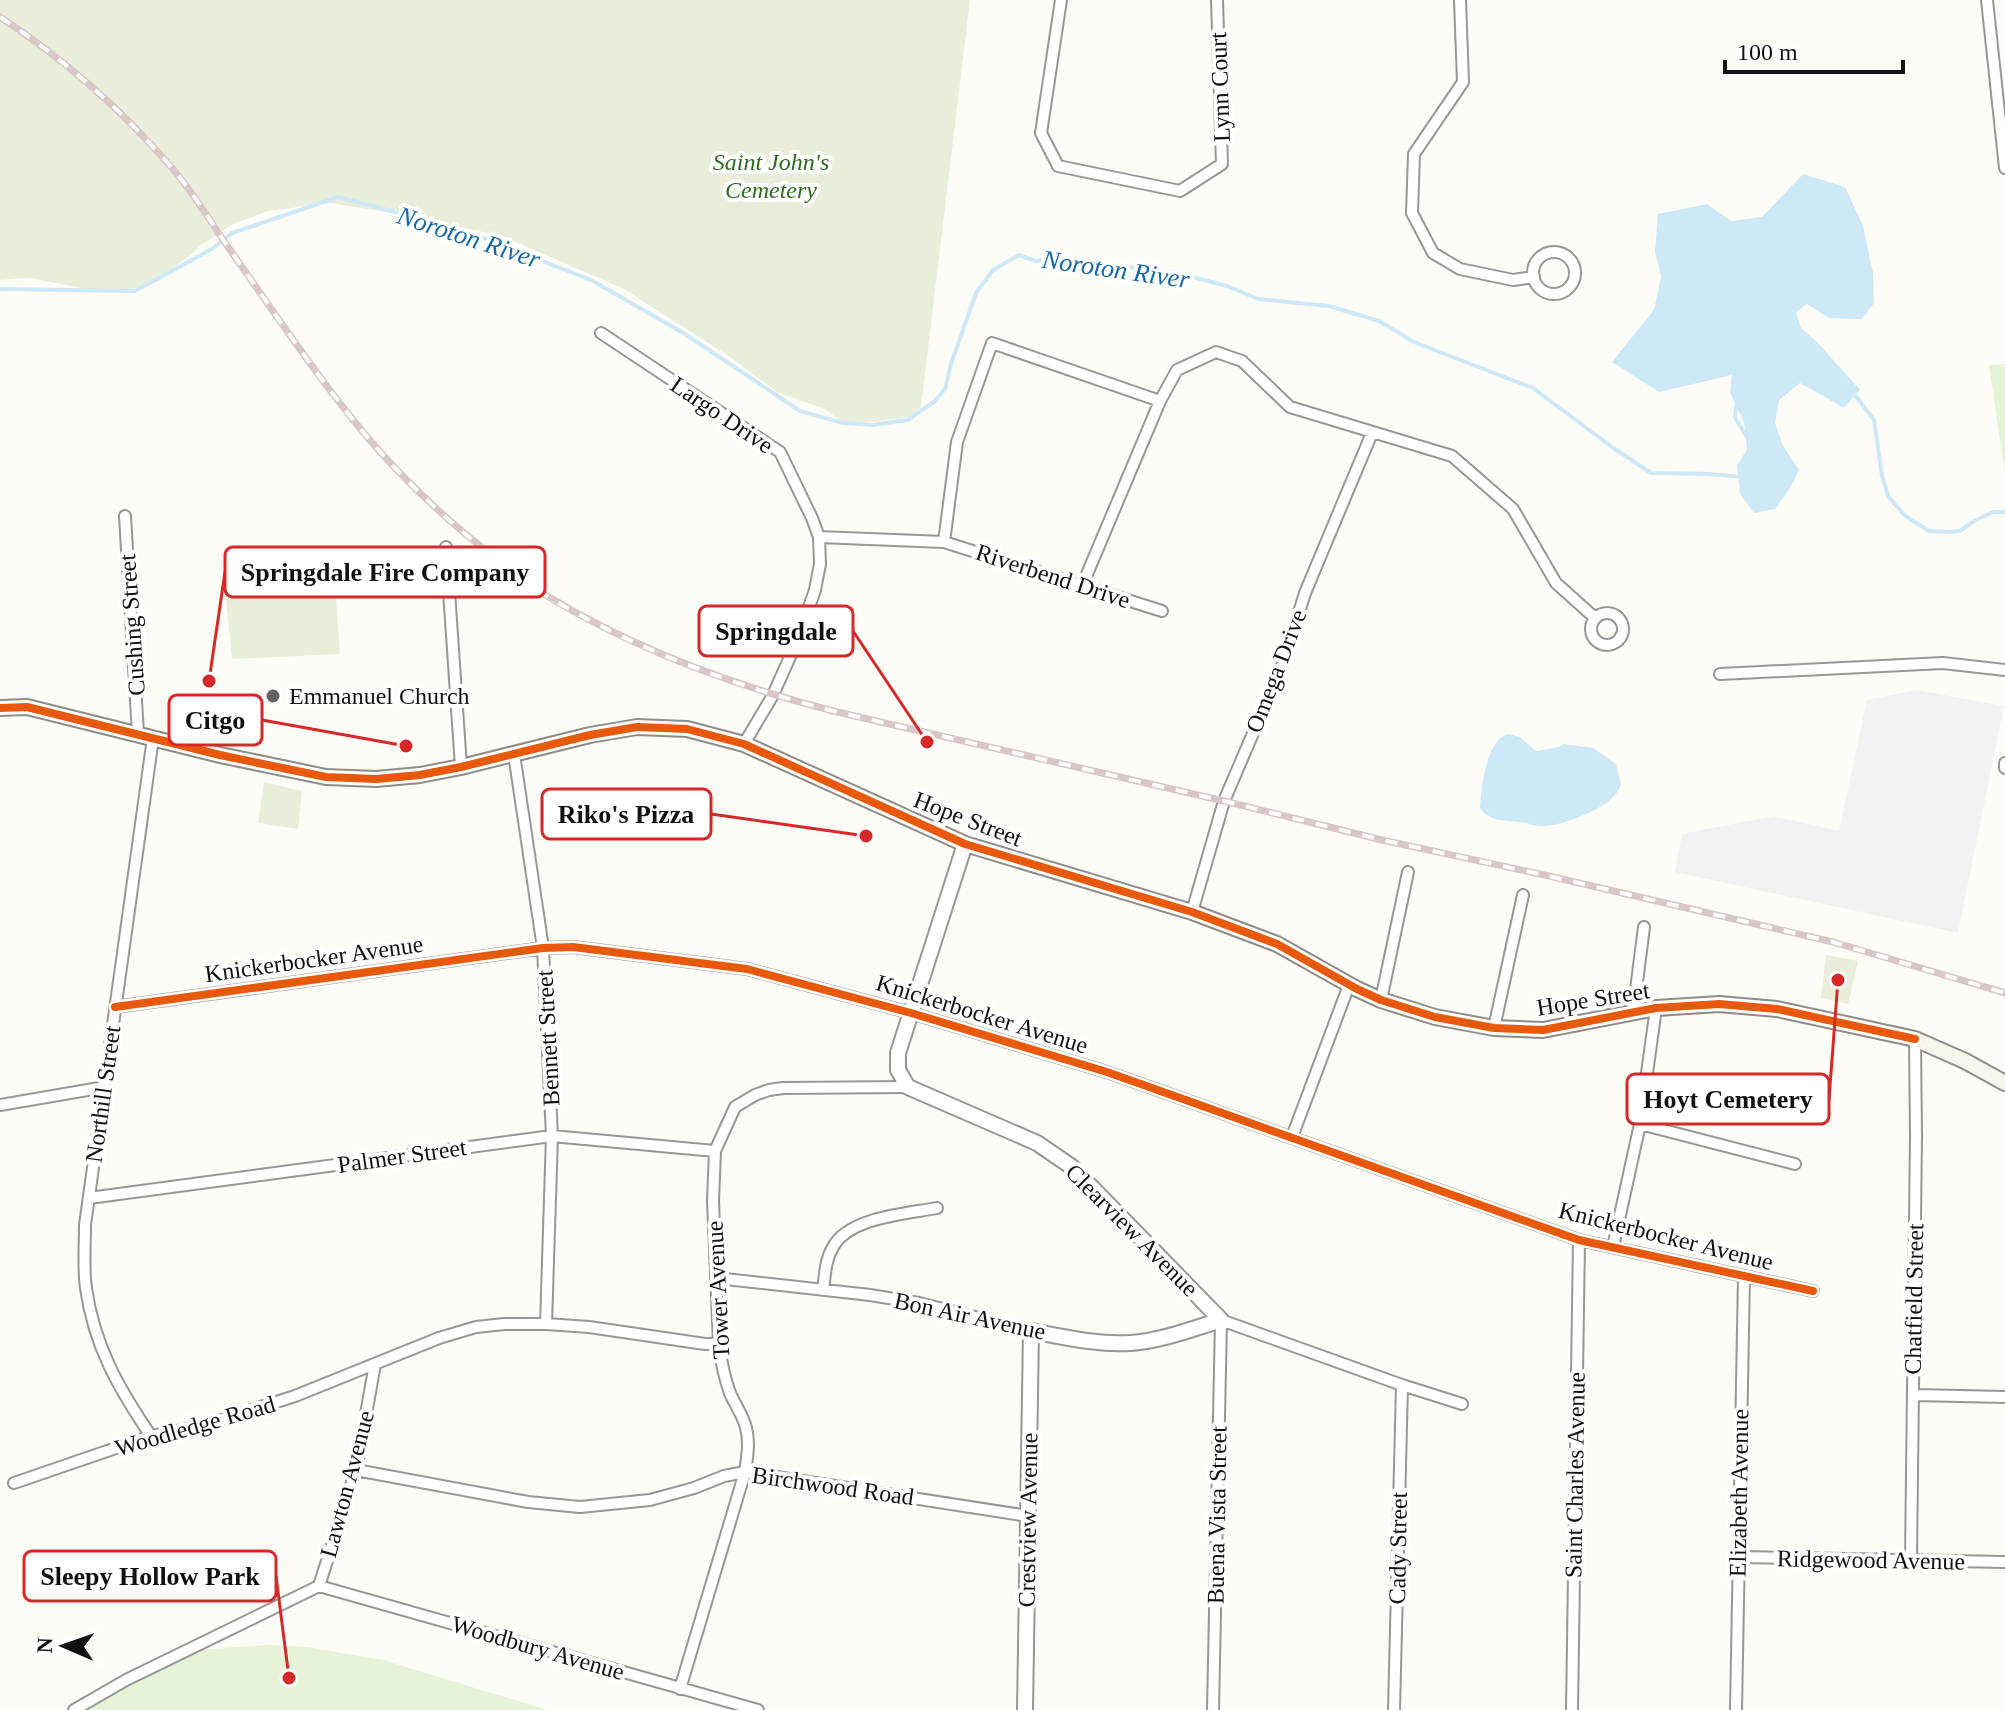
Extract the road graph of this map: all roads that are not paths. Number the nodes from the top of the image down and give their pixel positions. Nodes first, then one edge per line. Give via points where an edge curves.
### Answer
1 (1061, 0) edge
2 (1217, 0) edge
3 (1460, 0) edge
4 (1987, 0) edge
5 (1999, 64) edge
6 (2005, 168) edge
7 (1534, 277) junction
8 (601, 333) dead end
9 (1160, 401) junction
10 (1372, 433) junction
11 (125, 516) dead end
12 (819, 537) junction
13 (944, 542) junction
14 (446, 547) dead end
15 (1082, 586) junction
16 (1162, 611) dead end
17 (1595, 618) dead end
18 (2005, 670) edge
19 (1720, 674) dead end
20 (0, 708) edge
21 (146, 736) junction
22 (744, 744) junction
23 (514, 754) junction
24 (461, 767) junction
25 (965, 844) junction
26 (1408, 872) dead end
27 (1523, 895) dead end
28 (1192, 912) junction
29 (1644, 927) dead end
30 (543, 948) junction
31 (1349, 985) junction
32 (1381, 1000) junction
33 (115, 1007) junction
34 (1656, 1008) junction
35 (911, 1013) junction
36 (1633, 1013) junction
37 (1494, 1028) junction
38 (1915, 1039) junction
39 (2005, 1083) edge
40 (105, 1087) junction
41 (908, 1087) junction
42 (0, 1105) edge
43 (1640, 1124) junction
44 (552, 1136) junction
45 (1292, 1137) junction
46 (715, 1151) junction
47 (1795, 1164) dead end
48 (89, 1198) junction
49 (937, 1208) dead end
50 (1579, 1240) junction
51 (1613, 1247) junction
52 (1744, 1276) junction
53 (716, 1278) junction
54 (823, 1290) junction
55 (1813, 1291) dead end
56 (1221, 1320) junction
57 (546, 1324) junction
58 (1031, 1331) junction
59 (719, 1344) junction
60 (375, 1364) junction
61 (1402, 1385) junction
62 (1914, 1395) junction
63 (2005, 1397) edge
64 (1462, 1404) dead end
65 (151, 1436) junction
66 (356, 1470) junction
67 (745, 1472) junction
68 (14, 1483) dead end
69 (1028, 1516) junction
70 (1737, 1557) junction
71 (1911, 1560) junction
72 (2005, 1562) edge
73 (319, 1586) junction
74 (680, 1689) junction
75 (74, 1710) edge
76 (758, 1710) edge
77 (1025, 1710) edge
78 (1213, 1710) edge
79 (1394, 1710) edge
80 (1572, 1710) edge
81 (1736, 1710) edge

1 - 2 street, Lynn Court via 1041,133 1058,166 1180,191 1222,164
3 - 7 street via 1463,82 1414,154 1412,213 1433,253 1460,269 1513,280
4 - 5 street
5 - 6 street
7 - 7 street via 1544,291 1556,294 1570,285 1574,269 1566,256 1551,252 1536,263
8 - 12 street, Largo Drive via 780,452
9 - 10 street via 1177,370 1216,352 1242,361 1290,407
9 - 13 street via 992,343 957,442
9 - 15 street
10 - 17 street via 1452,456 1513,509 1556,583
10 - 28 street, Omega Drive via 1224,801
11 - 21 street, Cushing Street
12 - 13 street, Riverbend Drive
12 - 22 street, Largo Drive via 819,578 802,628 773,695
13 - 15 street, Riverbend Drive
14 - 24 street
15 - 16 street, Riverbend Drive
18 - 19 street via 1943,663
20 - 21 main road, Hope Street via 27,707
21 - 24 main road, Hope Street via 326,777 376,779
21 - 33 street, Northill Street
22 - 23 main road, Hope Street via 687,729 637,727
22 - 25 main road, Hope Street
23 - 24 main road, Hope Street
23 - 30 street, Bennett Street
25 - 28 main road, Hope Street
25 - 35 street
26 - 32 street
27 - 37 street
28 - 31 main road, Hope Street via 1277,944
29 - 36 street
30 - 33 street, Knickerbocker Avenue
30 - 35 street, Knickerbocker Avenue via 573,947 747,969
30 - 44 street, Bennett Street
31 - 32 main road, Hope Street
31 - 45 street
32 - 37 main road, Hope Street
33 - 40 street, Northill Street
34 - 36 main road, Hope Street
34 - 38 main road, Hope Street via 1719,1004 1777,1009
34 - 43 street
35 - 41 street via 898,1053 898,1070
35 - 45 street, Knickerbocker Avenue via 1107,1072
36 - 37 main road, Hope Street via 1543,1030
38 - 39 main road, Hope Street
38 - 62 street, Chatfield Street
40 - 42 street
40 - 48 street, Northill Street
41 - 46 street, Tower Avenue via 769,1090 735,1107
41 - 56 street, Clearview Avenue via 1037,1143 1072,1167
43 - 47 street
43 - 51 street
44 - 46 street, Palmer Street
44 - 48 street, Palmer Street
44 - 57 street, Bennett Street
45 - 50 street, Knickerbocker Avenue
46 - 53 street, Tower Avenue
48 - 65 street, Northill Street via 84,1257 91,1317 110,1371
49 - 54 street via 852,1227 832,1248
50 - 51 street, Knickerbocker Avenue
50 - 80 street, Saint Charles Avenue
51 - 52 street, Knickerbocker Avenue
52 - 55 street, Knickerbocker Avenue
52 - 70 street, Elizabeth Avenue
53 - 54 street, Bon Air Avenue
53 - 59 street, Tower Avenue
54 - 58 street, Bon Air Avenue via 919,1303
56 - 58 street, Bon Air Avenue via 1133,1343
56 - 61 street, Clearview Avenue
56 - 78 street, Buena Vista Street
57 - 59 street
57 - 60 street via 476,1327
58 - 69 street, Crestview Avenue
59 - 67 street, Tower Avenue via 722,1367 747,1430
60 - 65 street, Woodledge Road via 281,1401
60 - 66 street, Lawton Avenue
61 - 64 street, Clearview Avenue
61 - 79 street, Cady Street
62 - 63 street
62 - 71 street, Chatfield Street
65 - 68 street, Woodledge Road
66 - 67 street, Birchwood Road via 580,1507 650,1500
66 - 73 street, Lawton Avenue
67 - 69 street, Birchwood Road
67 - 74 street, Tower Avenue
69 - 77 street, Crestview Avenue
70 - 71 street, Ridgewood Avenue
70 - 81 street, Elizabeth Avenue
71 - 72 street, Ridgewood Avenue
73 - 74 street, Woodbury Avenue
73 - 75 street, Lawton Avenue
74 - 76 street, Woodbury Avenue

